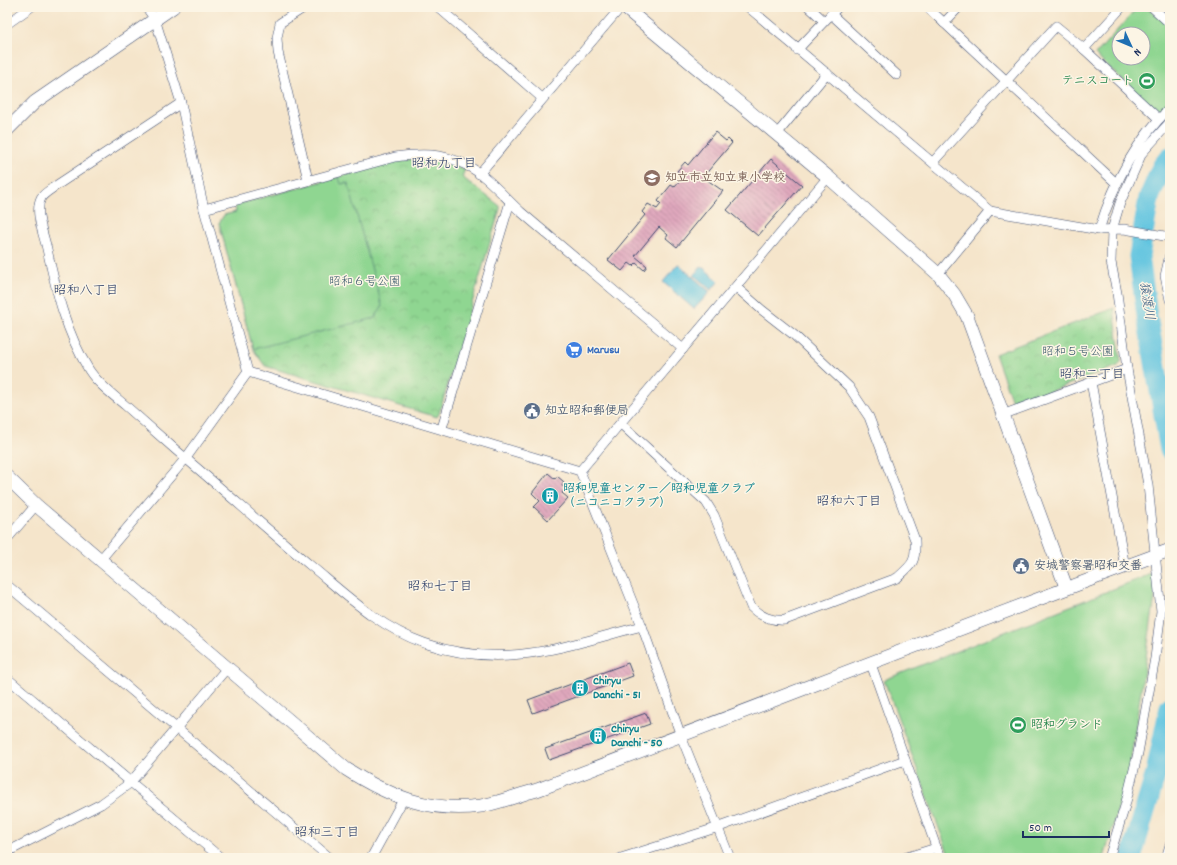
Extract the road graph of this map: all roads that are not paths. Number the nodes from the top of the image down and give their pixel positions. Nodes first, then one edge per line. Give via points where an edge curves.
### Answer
1 (31, 7) edge
2 (146, 7) edge
3 (173, 7) edge
4 (305, 7) edge
5 (438, 7) edge
6 (623, 7) edge
7 (748, 7) edge
8 (809, 7) edge
9 (927, 7) edge
10 (959, 7) edge
11 (1122, 7) edge
12 (1152, 7) edge
13 (834, 10) edge
14 (155, 19) junction
15 (1170, 19) edge
16 (824, 21) junction
17 (7, 24) edge
18 (944, 24) junction
19 (1084, 49) junction
20 (797, 50) junction
21 (827, 73) junction
22 (897, 75) dead end
23 (1005, 80) junction
24 (542, 98) junction
25 (181, 103) junction
26 (1170, 108) edge
27 (1159, 119) junction
28 (1170, 122) edge
29 (7, 130) edge
30 (777, 134) junction
31 (933, 162) junction
32 (480, 174) junction
33 (828, 177) junction
34 (308, 180) junction
35 (1116, 183) junction
36 (510, 202) junction
37 (204, 209) junction
38 (990, 211) junction
39 (1099, 230) junction
40 (1112, 230) junction
41 (1170, 237) edge
42 (1170, 254) edge
43 (938, 274) junction
44 (736, 287) junction
45 (1170, 300) edge
46 (683, 349) junction
47 (1127, 369) junction
48 (248, 372) junction
49 (1091, 382) junction
50 (1002, 415) junction
51 (621, 424) junction
52 (442, 428) junction
53 (186, 458) junction
54 (580, 471) junction
55 (7, 477) edge
56 (36, 505) junction
57 (7, 539) edge
58 (1163, 553) edge
59 (101, 559) junction
60 (1125, 567) junction
61 (7, 585) edge
62 (1066, 587) junction
63 (642, 626) junction
64 (870, 664) junction
65 (227, 668) junction
66 (7, 678) edge
67 (176, 728) junction
68 (681, 736) junction
69 (905, 760) junction
70 (130, 782) junction
71 (404, 798) junction
72 (719, 827) junction
73 (1170, 845) edge
74 (936, 848) junction
75 (7, 852) edge
76 (221, 858) edge
77 (330, 858) edge
78 (371, 858) edge
79 (620, 858) edge
80 (730, 858) edge
81 (904, 858) edge
82 (940, 858) edge
83 (1109, 858) edge
84 (1166, 858) edge

1 - 17 street
2 - 14 street
3 - 14 street
4 - 34 street via 280,23 277,38 278,52
5 - 24 street
6 - 24 street
6 - 30 street
7 - 20 street
8 - 16 street
9 - 18 street
10 - 18 street
11 - 19 street
12 - 15 street via 1166,20
13 - 16 street
13 - 22 street
14 - 25 street
14 - 29 street via 35,102
16 - 20 street
18 - 23 street
19 - 23 street via 1056,26
19 - 27 street
20 - 21 street
21 - 30 street
21 - 31 street
23 - 31 street
23 - 35 street
24 - 32 street
25 - 37 street
25 - 53 street via 54,187 41,197 39,209 52,271 72,340 90,370 106,388
26 - 27 street
27 - 35 street
28 - 40 street via 1142,153 1120,203
30 - 33 street
31 - 38 street
32 - 34 street via 468,165 421,153 395,157
32 - 36 street
33 - 43 street
33 - 44 street
34 - 37 street
35 - 39 street
36 - 46 street
36 - 52 street
37 - 48 street
38 - 39 street
38 - 43 street
39 - 40 street
40 - 41 street via 1124,229
40 - 47 street via 1111,262
42 - 45 street via 1165,276
43 - 50 street via 967,316
44 - 46 street
44 - 51 street via 831,368 849,387 869,417 915,540 916,556 909,568 897,578 785,620 775,621 760,616 751,607 714,515 706,502
46 - 51 street
47 - 49 street
47 - 58 street
48 - 52 street
48 - 53 street
49 - 50 street
49 - 60 street
50 - 62 street
51 - 54 street
52 - 54 street
53 - 59 street
53 - 63 street via 356,605 383,624 424,643 475,655 533,654
54 - 63 street
55 - 56 street
56 - 57 street
56 - 59 street
58 - 60 street
58 - 83 street via 1161,611 1155,658 1138,753
59 - 65 street
60 - 62 street
61 - 67 street
62 - 64 street
63 - 68 street
64 - 68 street
64 - 69 street
65 - 67 street
65 - 71 street via 346,769 373,786
66 - 70 street
67 - 70 street
67 - 77 street
68 - 71 street via 536,790 482,806 443,808
68 - 72 street
69 - 72 street
69 - 74 street
70 - 75 street via 101,804
70 - 76 street
71 - 78 street
72 - 79 street
72 - 80 street
73 - 84 street
74 - 81 street
74 - 82 street

